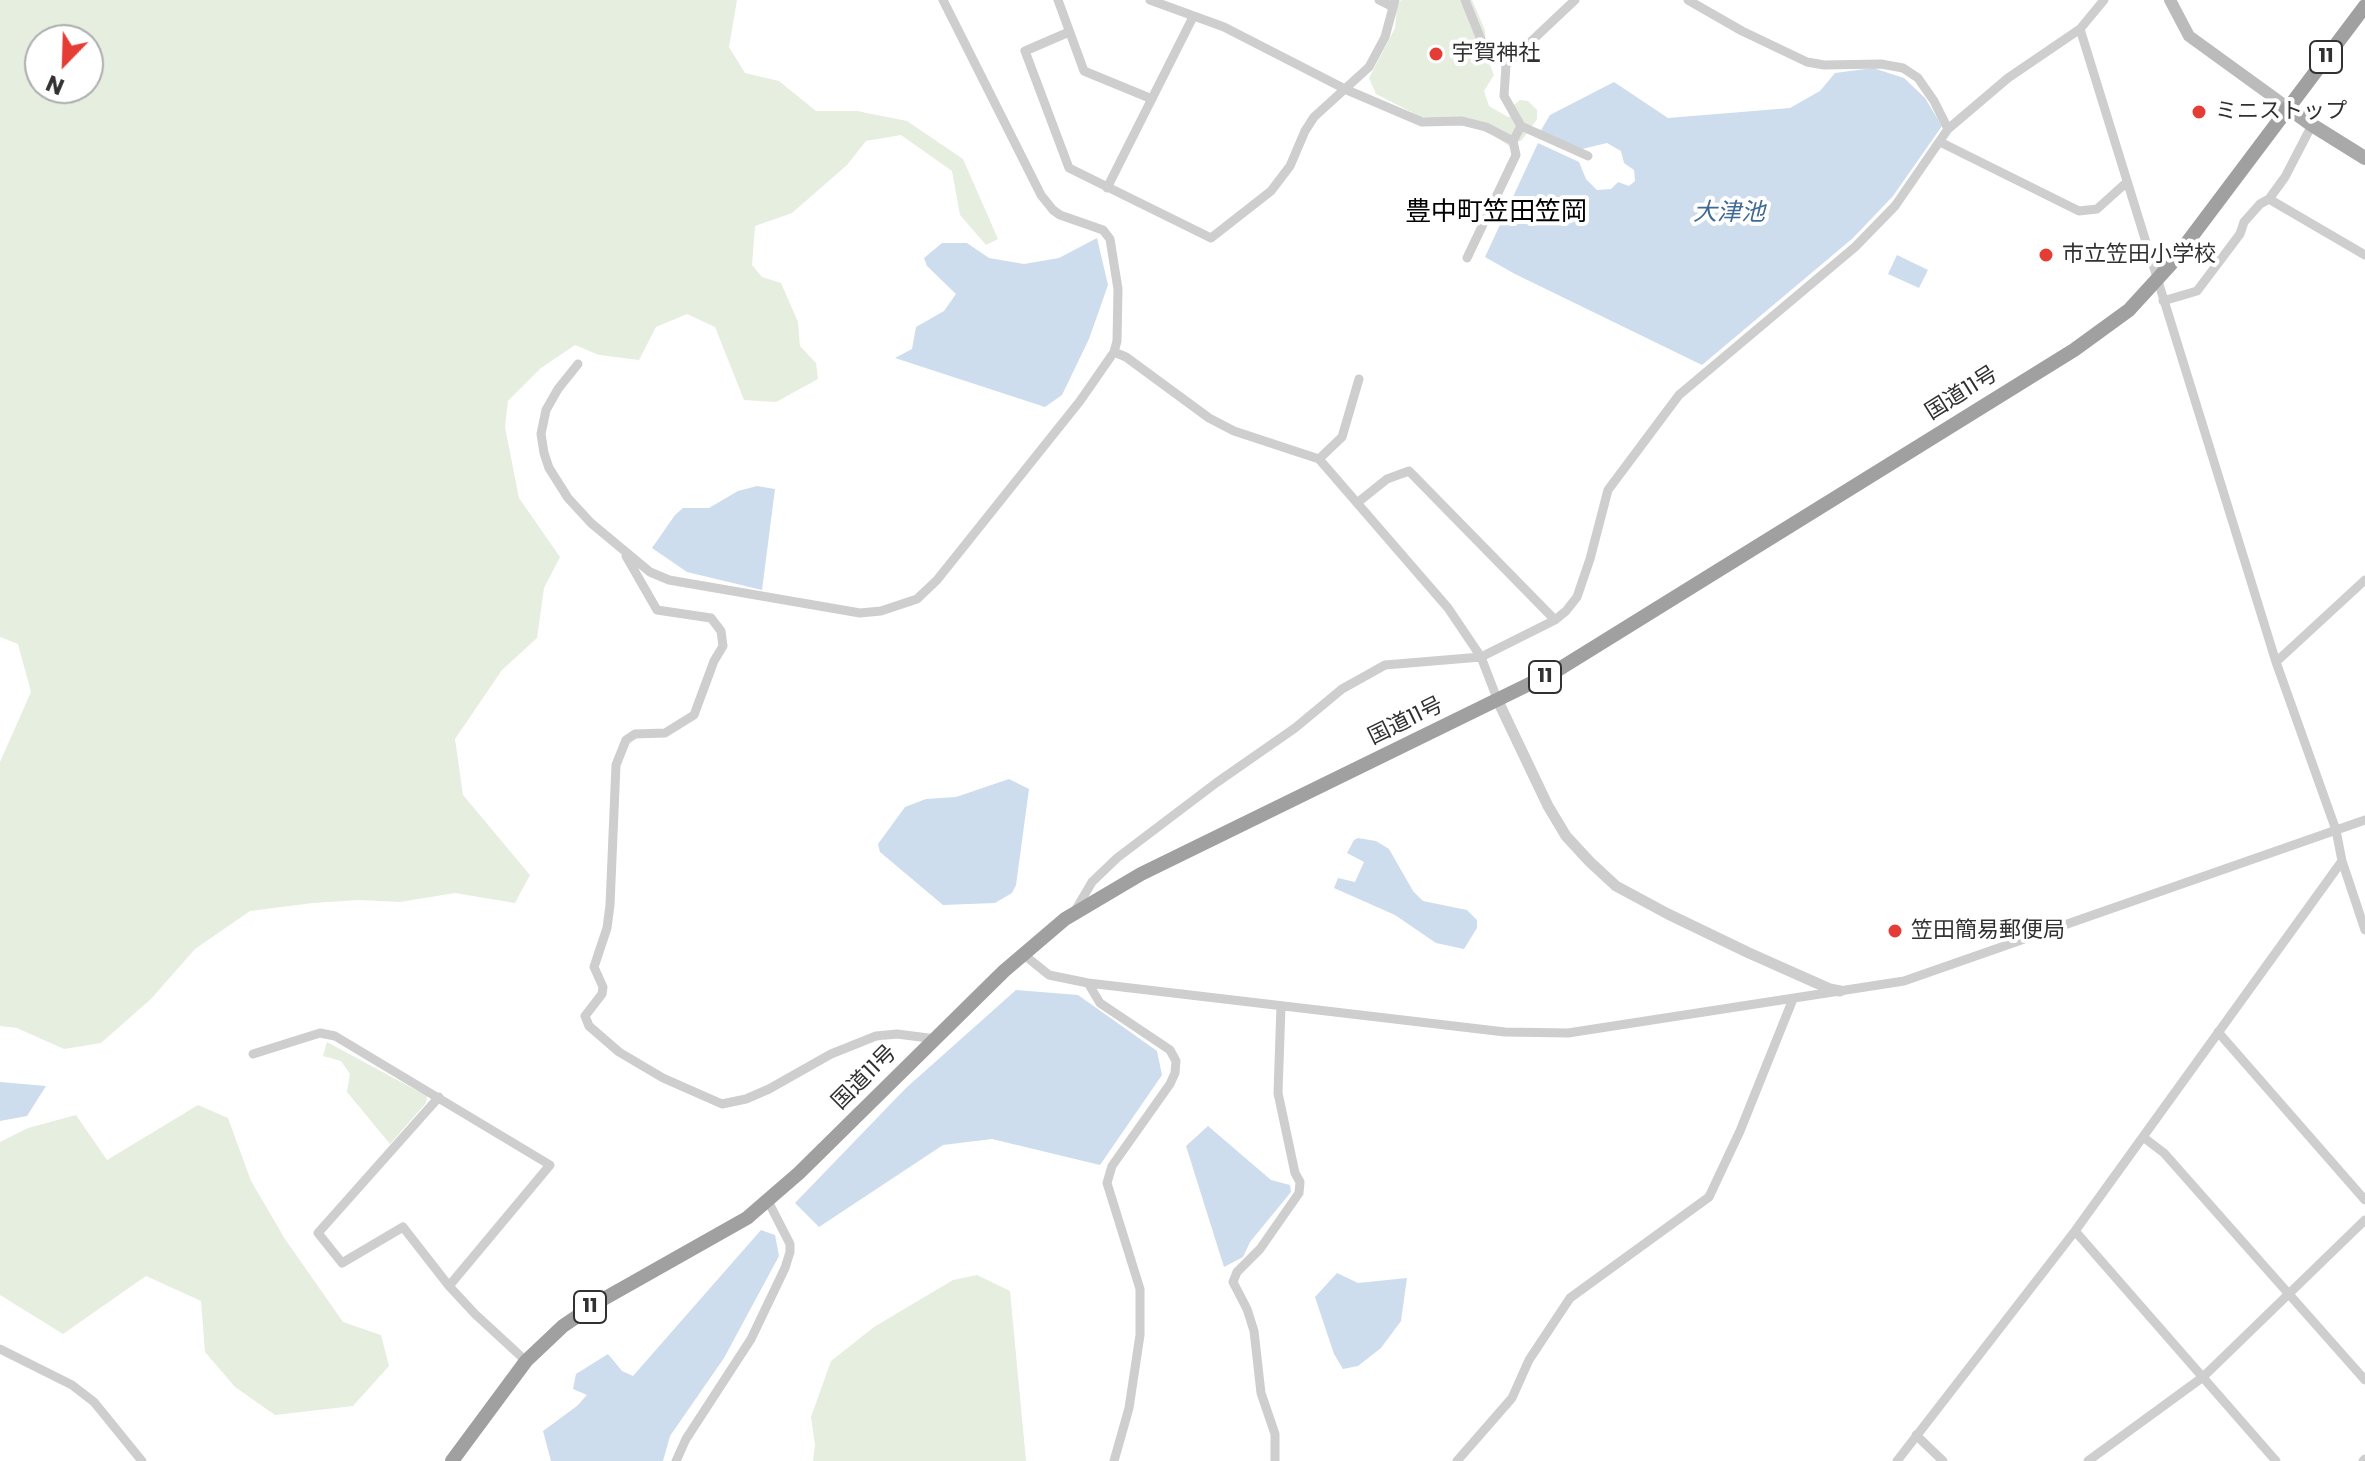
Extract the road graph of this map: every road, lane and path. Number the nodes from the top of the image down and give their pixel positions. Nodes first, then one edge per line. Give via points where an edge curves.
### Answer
1 (943, 0) edge
2 (1058, 0) edge
3 (1150, 0) edge
4 (1379, 0) edge
5 (1465, 0) edge
6 (1575, 0) edge
7 (1688, 0) edge
8 (2104, 0) edge
9 (2170, 0) edge
10 (1394, 3) edge
11 (2365, 6) edge
12 (1193, 17) junction
13 (2080, 29) junction
14 (1069, 32) junction
15 (1506, 65) junction
16 (1347, 90) junction
17 (1152, 99) junction
18 (2287, 107) junction
19 (2312, 125) junction
20 (1521, 126) junction
21 (1948, 129) junction
22 (1513, 141) junction
23 (1940, 142) junction
24 (1588, 156) dead end
25 (2365, 158) edge
26 (2127, 182) junction
27 (1107, 188) junction
28 (2269, 199) junction
29 (2365, 255) edge
30 (1467, 258) dead end
31 (2156, 282) junction
32 (2163, 301) junction
33 (1114, 352) junction
34 (578, 364) dead end
35 (1359, 379) dead end
36 (1319, 459) junction
37 (1357, 503) junction
38 (622, 549) junction
39 (2365, 580) edge
40 (1555, 620) junction
41 (1481, 657) junction
42 (2276, 662) junction
43 (1498, 701) junction
44 (2365, 820) edge
45 (2336, 830) junction
46 (2342, 861) junction
47 (1072, 914) junction
48 (2365, 930) edge
49 (1023, 954) junction
50 (1088, 983) junction
51 (1840, 991) junction
52 (1793, 999) junction
53 (1281, 1006) junction
54 (2218, 1032) junction
55 (936, 1039) junction
56 (253, 1054) dead end
57 (439, 1097) junction
58 (2143, 1137) junction
59 (2365, 1200) edge
60 (768, 1201) junction
61 (2365, 1220) edge
62 (2075, 1231) junction
63 (449, 1286) junction
64 (2289, 1291) junction
65 (0, 1349) edge
66 (526, 1361) junction
67 (2203, 1377) junction
68 (2365, 1380) edge
69 (1916, 1435) junction
70 (142, 1461) edge
71 (452, 1461) edge
72 (676, 1461) edge
73 (1114, 1461) edge
74 (1275, 1461) edge
75 (1457, 1461) edge
76 (1897, 1461) edge
77 (1943, 1461) edge
78 (2088, 1461) edge
79 (2276, 1461) edge

1 - 33 street via 1041,195 1060,215 1103,230 1110,239 1118,289
2 - 14 street
3 - 12 street
4 - 10 street
5 - 15 street via 1482,42
6 - 15 street
7 - 21 street via 1807,62 1903,68 1918,78
8 - 13 street
9 - 18 main road via 2189,36
10 - 16 street via 1369,67
11 - 18 highway, 国道11号 / 11
12 - 16 street via 1224,27
12 - 17 street
13 - 21 street via 2008,78
13 - 26 street
14 - 17 street via 1084,71
14 - 27 street via 1025,51 1069,168
15 - 20 street via 1504,96
16 - 22 street via 1422,122 1462,121
16 - 27 street via 1314,117 1271,191 1211,238
17 - 27 street
18 - 19 main road
18 - 31 highway, 国道11号 / 11
19 - 25 main road
19 - 28 street
20 - 22 street
20 - 24 street
21 - 23 street
22 - 30 street via 1516,155
23 - 26 street via 2079,211 2097,209
23 - 40 street via 1895,206 1855,247 1679,395 1608,490 1577,597
26 - 31 street
28 - 29 street
28 - 32 street via 2244,222 2197,291
31 - 32 street
31 - 43 highway, 国道11号 / 11 via 2129,310 2074,350 1609,640
32 - 42 street
33 - 36 street via 1209,418
33 - 38 street via 917,599 860,613 669,580
34 - 38 street via 546,410 544,453 568,498
35 - 36 street via 1342,437
36 - 37 street
37 - 40 street via 1387,479 1409,471
37 - 41 street via 1448,608
38 - 55 street via 657,610 711,618 721,631 723,646 694,715 665,733 635,734 626,740 616,765 610,905 594,967 603,987 587,1010 589,1026 619,1052 663,1078 722,1104 769,1089 876,1036
39 - 42 street
40 - 41 street
41 - 43 street
41 - 47 street via 1385,665 1342,689 1117,858 1092,882
42 - 45 street
43 - 47 highway, 国道11号 / 11 via 1141,874
43 - 51 street via 1566,836 1616,886 1735,947
44 - 45 street
45 - 46 street
45 - 51 street via 1904,981
46 - 48 street
46 - 54 street
47 - 49 highway, 国道11号 / 11
49 - 50 street via 1049,975
49 - 55 highway, 国道11号 / 11
50 - 53 street
50 - 73 street via 1100,1003 1170,1050 1176,1061 1170,1084 1112,1166 1107,1183 1140,1289 1140,1335 1129,1408
51 - 52 street
52 - 53 street via 1568,1033 1505,1032
52 - 75 street via 1709,1197 1570,1298 1529,1360 1512,1398
53 - 74 street via 1278,1093 1299,1193 1233,1282 1254,1331 1261,1393 1275,1434
54 - 58 street
54 - 59 street
55 - 60 highway, 国道11号 / 11
56 - 57 street via 320,1033 335,1036
57 - 63 street via 550,1165
57 - 63 street via 318,1233 342,1263 403,1227
58 - 62 street
58 - 64 street via 2164,1153
60 - 66 highway, 国道11号 / 11 via 739,1223 582,1312
60 - 72 street via 790,1244 785,1268 751,1339
61 - 64 street
62 - 67 street
62 - 69 street
63 - 66 street
64 - 67 street
64 - 68 street
65 - 70 street via 72,1385 94,1402
66 - 71 highway, 国道11号 / 11
67 - 78 street
67 - 79 street
69 - 76 street
69 - 77 street

